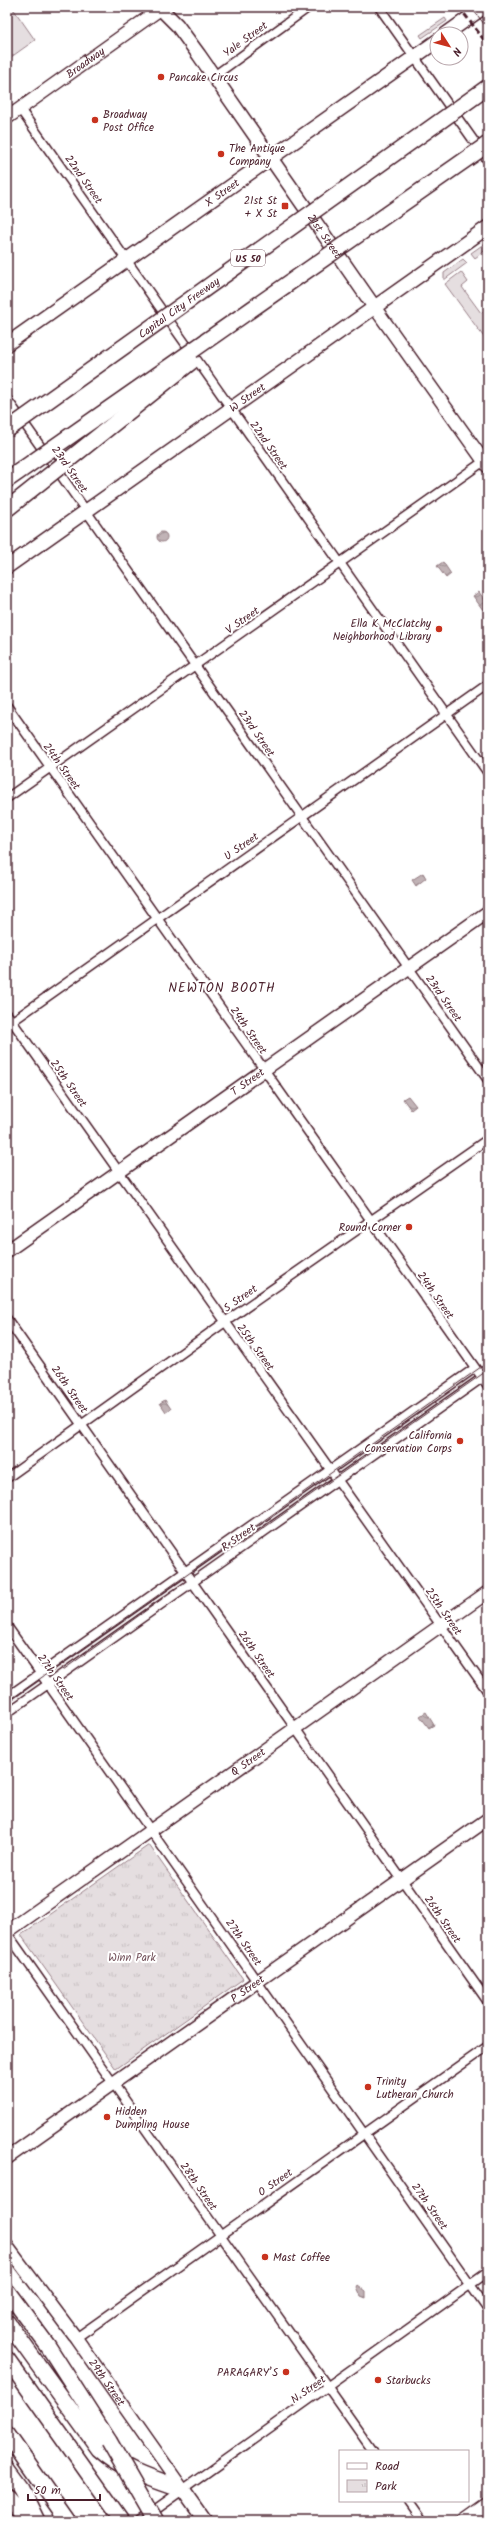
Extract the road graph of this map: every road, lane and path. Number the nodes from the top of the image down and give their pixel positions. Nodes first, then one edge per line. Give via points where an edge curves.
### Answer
1 (309, 7) edge
2 (379, 7) edge
3 (484, 7) edge
4 (161, 8) edge
5 (457, 26) edge
6 (429, 46) edge
7 (415, 56) junction
8 (214, 76) junction
9 (488, 87) edge
10 (20, 109) junction
11 (7, 118) edge
12 (488, 144) edge
13 (270, 159) junction
14 (488, 160) edge
15 (488, 228) edge
16 (126, 259) junction
17 (316, 264) junction
18 (375, 308) junction
19 (7, 344) edge
20 (7, 399) edge
21 (230, 410) junction
22 (86, 425) junction
23 (7, 430) edge
24 (487, 462) edge
25 (7, 480) edge
26 (7, 486) edge
27 (7, 509) edge
28 (86, 511) junction
29 (340, 564) junction
30 (7, 567) edge
31 (195, 666) junction
32 (488, 685) edge
33 (7, 706) edge
34 (446, 714) junction
35 (50, 768) junction
36 (488, 773) edge
37 (7, 798) edge
38 (302, 817) junction
39 (488, 912) edge
40 (158, 919) junction
41 (409, 968) junction
42 (7, 1014) edge
43 (10, 1023) edge
44 (264, 1070) junction
45 (488, 1080) edge
46 (488, 1139) edge
47 (119, 1172) junction
48 (371, 1222) junction
49 (7, 1251) edge
50 (7, 1319) edge
51 (225, 1322) junction
52 (475, 1368) junction
53 (482, 1378) junction
54 (488, 1386) edge
55 (82, 1425) junction
56 (330, 1469) junction
57 (7, 1478) edge
58 (338, 1479) junction
59 (186, 1571) junction
60 (193, 1582) junction
61 (488, 1592) edge
62 (7, 1626) edge
63 (441, 1626) junction
64 (40, 1673) junction
65 (48, 1684) junction
66 (488, 1692) edge
67 (7, 1697) edge
68 (7, 1713) edge
69 (295, 1728) junction
70 (488, 1819) edge
71 (151, 1830) junction
72 (403, 1880) junction
73 (7, 1932) edge
74 (258, 1981) junction
75 (488, 2002) edge
76 (488, 2046) edge
77 (113, 2083) junction
78 (364, 2134) junction
79 (7, 2158) edge
80 (220, 2235) junction
81 (7, 2246) edge
82 (488, 2272) edge
83 (471, 2284) junction
84 (7, 2291) edge
85 (488, 2310) edge
86 (7, 2322) edge
87 (76, 2338) junction
88 (7, 2359) edge
89 (328, 2387) junction
90 (7, 2434) edge
91 (372, 2450) edge
92 (7, 2469) edge
93 (183, 2490) junction
94 (7, 2497) edge
95 (409, 2502) edge
96 (488, 2504) edge
97 (28, 2521) edge
98 (38, 2521) edge
99 (68, 2521) edge
100 (122, 2521) edge
101 (139, 2521) edge
102 (155, 2521) edge
103 (205, 2521) edge
104 (423, 2521) edge
105 (464, 2521) edge

1 - 8 street, Yale Street
2 - 7 street
3 - 5 main road
4 - 8 main road, 21st Street
4 - 10 main road, Broadway
6 - 7 main road, X Street
7 - 13 main road, X Street
7 - 14 street
8 - 13 main road, 21st Street
9 - 23 highway, Capital City Freeway / US 50, bridge
10 - 11 main road, Broadway
10 - 16 street, 22nd Street
12 - 17 highway, bridge
13 - 16 main road, X Street
13 - 18 main road, 21st Street
15 - 18 main road, W Street
16 - 19 main road, X Street
16 - 21 street, 22nd Street
17 - 22 highway, bridge
17 - 27 highway, bridge
18 - 21 main road, W Street
18 - 24 main road, 21st Street
20 - 28 street, 23rd Street
21 - 28 main road, W Street
21 - 29 street, 22nd Street
22 - 25 highway, bridge
22 - 26 highway, bridge
24 - 29 street, V Street
28 - 30 main road, W Street
28 - 31 street, 23rd Street
29 - 31 street, V Street
29 - 34 street, 22nd Street
31 - 35 street, V Street
31 - 38 street, 23rd Street
32 - 34 street, U Street
33 - 35 street, 24th Street
34 - 36 street, 22nd Street
34 - 38 street, U Street
35 - 37 street, V Street
35 - 40 street, 24th Street
38 - 40 street, U Street
38 - 41 street, 23rd Street
39 - 41 main road, T Street
40 - 43 street, U Street
40 - 44 street, 24th Street
41 - 44 main road, T Street
41 - 45 street, 23rd Street
42 - 43 street, 25th Street
43 - 47 street, 25th Street
44 - 47 main road, T Street
44 - 48 street, 24th Street
46 - 48 street, S Street
47 - 49 main road, T Street
47 - 51 street, 25th Street
48 - 51 street, S Street
48 - 52 street, 24th Street
50 - 55 street, 26th Street
51 - 55 street, S Street
51 - 56 street, 25th Street
52 - 53 street, 24th Street
52 - 56 street, R Street
53 - 54 street, 24th Street
53 - 58 street, R Street
55 - 57 street, S Street
55 - 59 street, 26th Street
56 - 58 street, 25th Street
56 - 59 street, R Street
58 - 60 street, R Street
58 - 63 street, 25th Street
59 - 60 street, 26th Street
59 - 64 street, R Street
60 - 65 street, R Street
60 - 69 street, 26th Street
61 - 63 main road, Q Street
62 - 64 street, 27th Street
63 - 66 street, 25th Street
63 - 69 main road, Q Street
64 - 65 street, 27th Street
64 - 67 street, R Street
65 - 68 street, R Street
65 - 71 street, 27th Street
69 - 71 main road, Q Street
69 - 72 street, 26th Street
70 - 72 main road, P Street
71 - 73 main road, Q Street
71 - 74 street, 27th Street
72 - 74 main road, P Street
72 - 75 street, 26th Street
73 - 77 street, 28th Street
74 - 77 main road, P Street
74 - 78 street, 27th Street
76 - 78 street, O Street
77 - 79 main road, P Street
77 - 80 street, 28th Street
78 - 80 street, O Street
78 - 83 street, 27th Street
80 - 87 street, O Street
80 - 89 street, 28th Street
81 - 87 main road, 29th Street
82 - 83 street, N Street
83 - 85 street, 27th Street
83 - 89 street, N Street
84 - 102 highway, bridge via 48,2346 110,2441
86 - 93 highway via 99,2449 139,2475
87 - 93 main road, 29th Street
88 - 100 highway
89 - 91 street, 28th Street
89 - 93 street, N Street
90 - 99 highway
92 - 98 highway via 21,2488
93 - 101 street, N Street
93 - 103 main road, 29th Street
94 - 97 highway
95 - 104 street
96 - 105 main road

